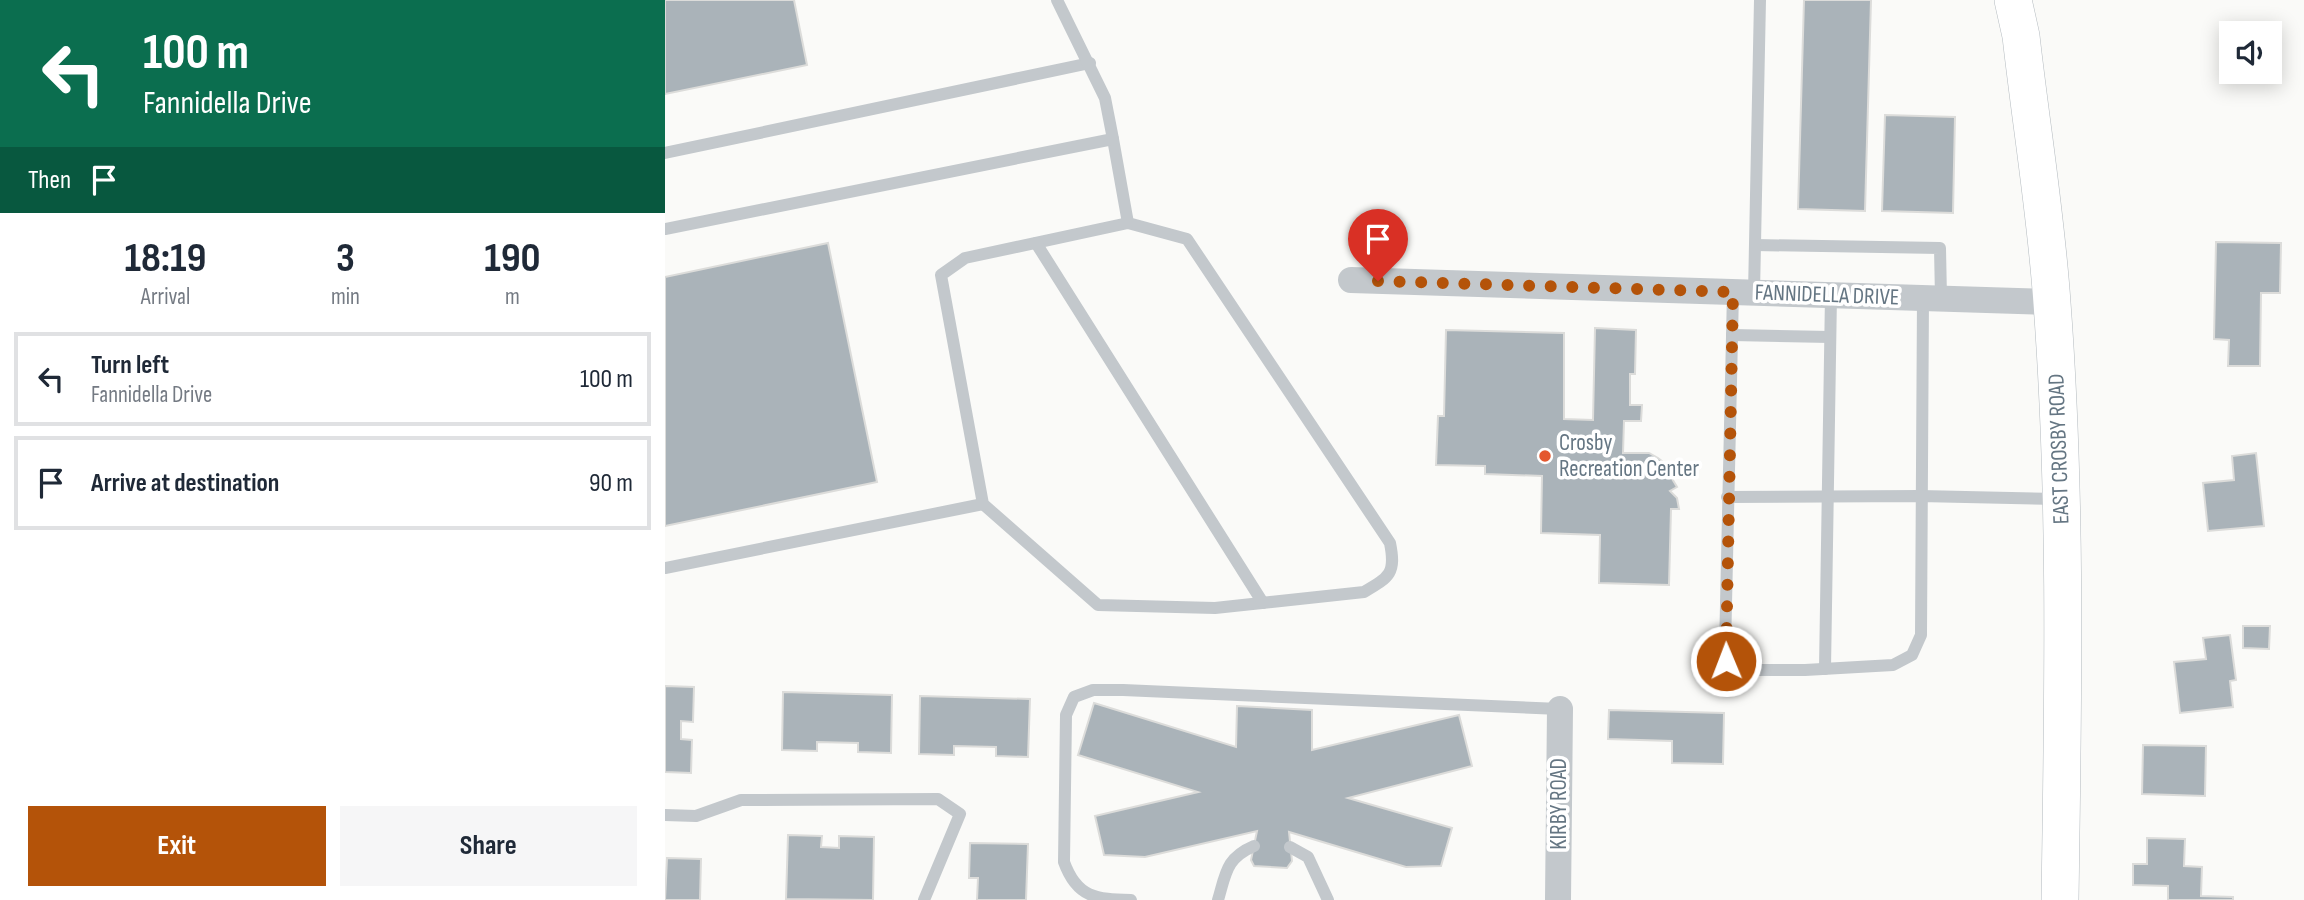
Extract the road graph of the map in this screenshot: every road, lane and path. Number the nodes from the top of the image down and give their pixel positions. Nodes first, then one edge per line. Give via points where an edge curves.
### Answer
1 (1057, 0) edge
2 (1760, 0) edge
3 (2013, 0) edge
4 (1090, 63) junction
5 (1113, 139) junction
6 (665, 153) edge
7 (1128, 222) junction
8 (665, 229) edge
9 (1036, 243) junction
10 (1755, 245) junction
11 (1351, 280) dead end
12 (1744, 292) junction
13 (1831, 295) junction
14 (1932, 298) junction
15 (2052, 302) junction
16 (1732, 335) junction
17 (1830, 337) junction
18 (1920, 496) junction
19 (1727, 497) junction
20 (1827, 497) junction
21 (2062, 499) junction
22 (983, 504) junction
23 (665, 568) edge
24 (1263, 603) junction
25 (1825, 669) junction
26 (1559, 709) joint
27 (665, 816) edge
28 (1254, 846) dead end
29 (1290, 847) dead end
30 (924, 900) edge
31 (1131, 900) edge
32 (1218, 900) edge
33 (1328, 900) edge
34 (1558, 900) edge
35 (2060, 900) edge

1 - 4 lane
2 - 10 lane
3 - 15 street, EAST CROSBY ROAD
4 - 5 lane via 1105,98
4 - 6 lane
5 - 7 lane
5 - 8 lane
7 - 9 lane
7 - 24 lane via 1187,239 1390,543 1394,563 1385,580 1364,592
9 - 22 lane via 965,258 941,275
9 - 24 lane
10 - 12 lane
10 - 14 lane via 1940,248
11 - 12 street, FANNIDELLA DRIVE
12 - 13 street, FANNIDELLA DRIVE
12 - 16 lane
13 - 14 street, FANNIDELLA DRIVE
13 - 17 lane
14 - 15 street, FANNIDELLA DRIVE
14 - 18 lane
15 - 21 street, EAST CROSBY ROAD
16 - 17 lane
16 - 19 lane
17 - 20 lane
18 - 20 lane
18 - 21 lane
18 - 25 lane via 1921,635 1912,655 1893,665
19 - 20 lane
19 - 25 lane via 1726,661 1735,670
20 - 25 lane
21 - 35 street, EAST CROSBY ROAD
22 - 23 lane
22 - 24 lane via 1098,605 1215,608
26 - 31 lane via 1123,690 1093,690 1074,697 1066,715 1064,862 1071,881 1085,893
26 - 34 street, KIRBY ROAD
27 - 30 lane via 696,816 741,800 938,799 960,814
28 - 32 lane via 1239,853 1229,866
29 - 33 lane via 1308,857

